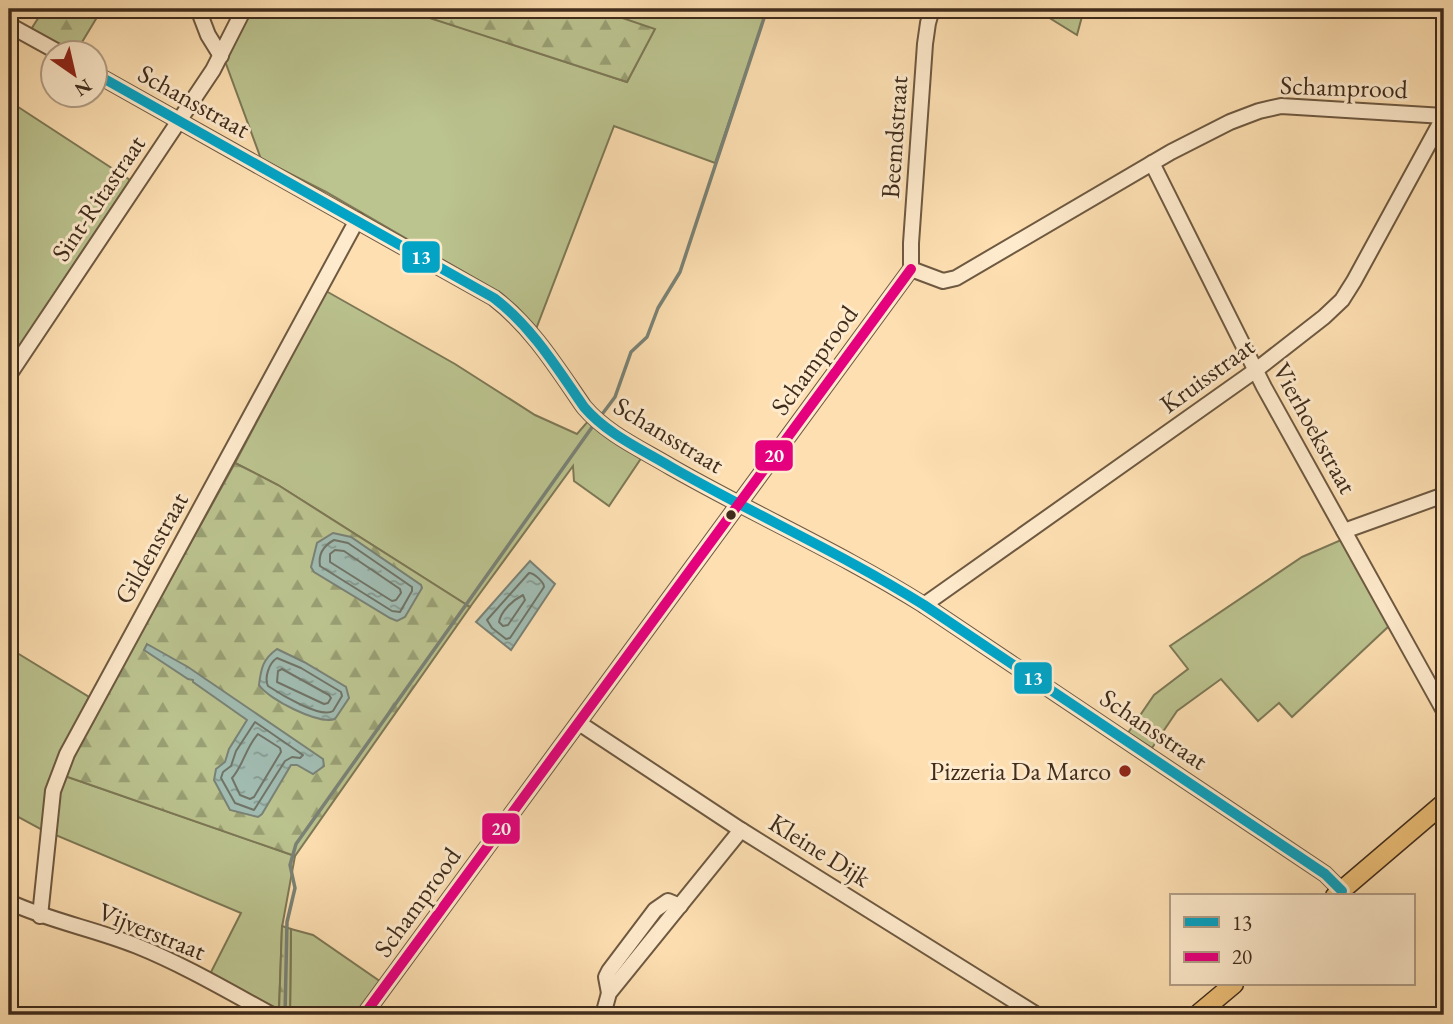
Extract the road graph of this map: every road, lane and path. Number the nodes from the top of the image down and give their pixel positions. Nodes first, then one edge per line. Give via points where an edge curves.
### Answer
1 (198, 9) edge
2 (244, 9) edge
3 (932, 9) edge
4 (9, 25) edge
5 (38, 41) edge
6 (221, 56) junction
7 (108, 81) edge
8 (1444, 116) edge
9 (179, 121) junction
10 (1152, 163) junction
11 (357, 220) junction
12 (911, 270) junction
13 (1256, 370) junction
14 (9, 375) edge
15 (1444, 495) edge
16 (738, 505) junction
17 (1344, 531) junction
18 (924, 605) junction
19 (1444, 711) edge
20 (579, 723) junction
21 (1444, 803) edge
22 (741, 830) junction
23 (1339, 893) edge
24 (9, 902) edge
25 (40, 916) junction
26 (1232, 986) edge
27 (272, 1015) edge
28 (364, 1015) edge
29 (603, 1015) edge
30 (1037, 1015) edge
31 (1197, 1015) edge

1 - 6 street
2 - 6 street, Sint-Ritastraat
3 - 12 street, Beemdstraat via 925,44
4 - 5 street
6 - 9 street, Sint-Ritastraat
7 - 9 street, Schansstraat
8 - 10 street, Schamprood via 1281,106 1230,122
8 - 13 street, Kruisstraat via 1342,299
9 - 11 street, Schansstraat
9 - 14 street, Sint-Ritastraat
10 - 12 street, Schamprood via 956,278 943,281
10 - 13 street, Vierhoekstraat
11 - 16 street, Schansstraat via 509,309 596,420
11 - 25 street, Gildenstraat via 61,766 53,791
12 - 16 street, Schamprood
13 - 17 street, Vierhoekstraat
13 - 18 street, Kruisstraat
15 - 17 street
16 - 18 street, Schansstraat via 874,574
16 - 20 street, Schamprood
17 - 19 street, Vierhoekstraat
18 - 23 street, Schansstraat via 1325,874
20 - 22 street, Kleine Dijk
20 - 28 street, Schamprood
21 - 23 main road
22 - 29 street via 610,993
22 - 30 street, Kleine Dijk
24 - 25 street, Vijverstraat
25 - 27 street, Vijverstraat via 135,945
26 - 31 main road

